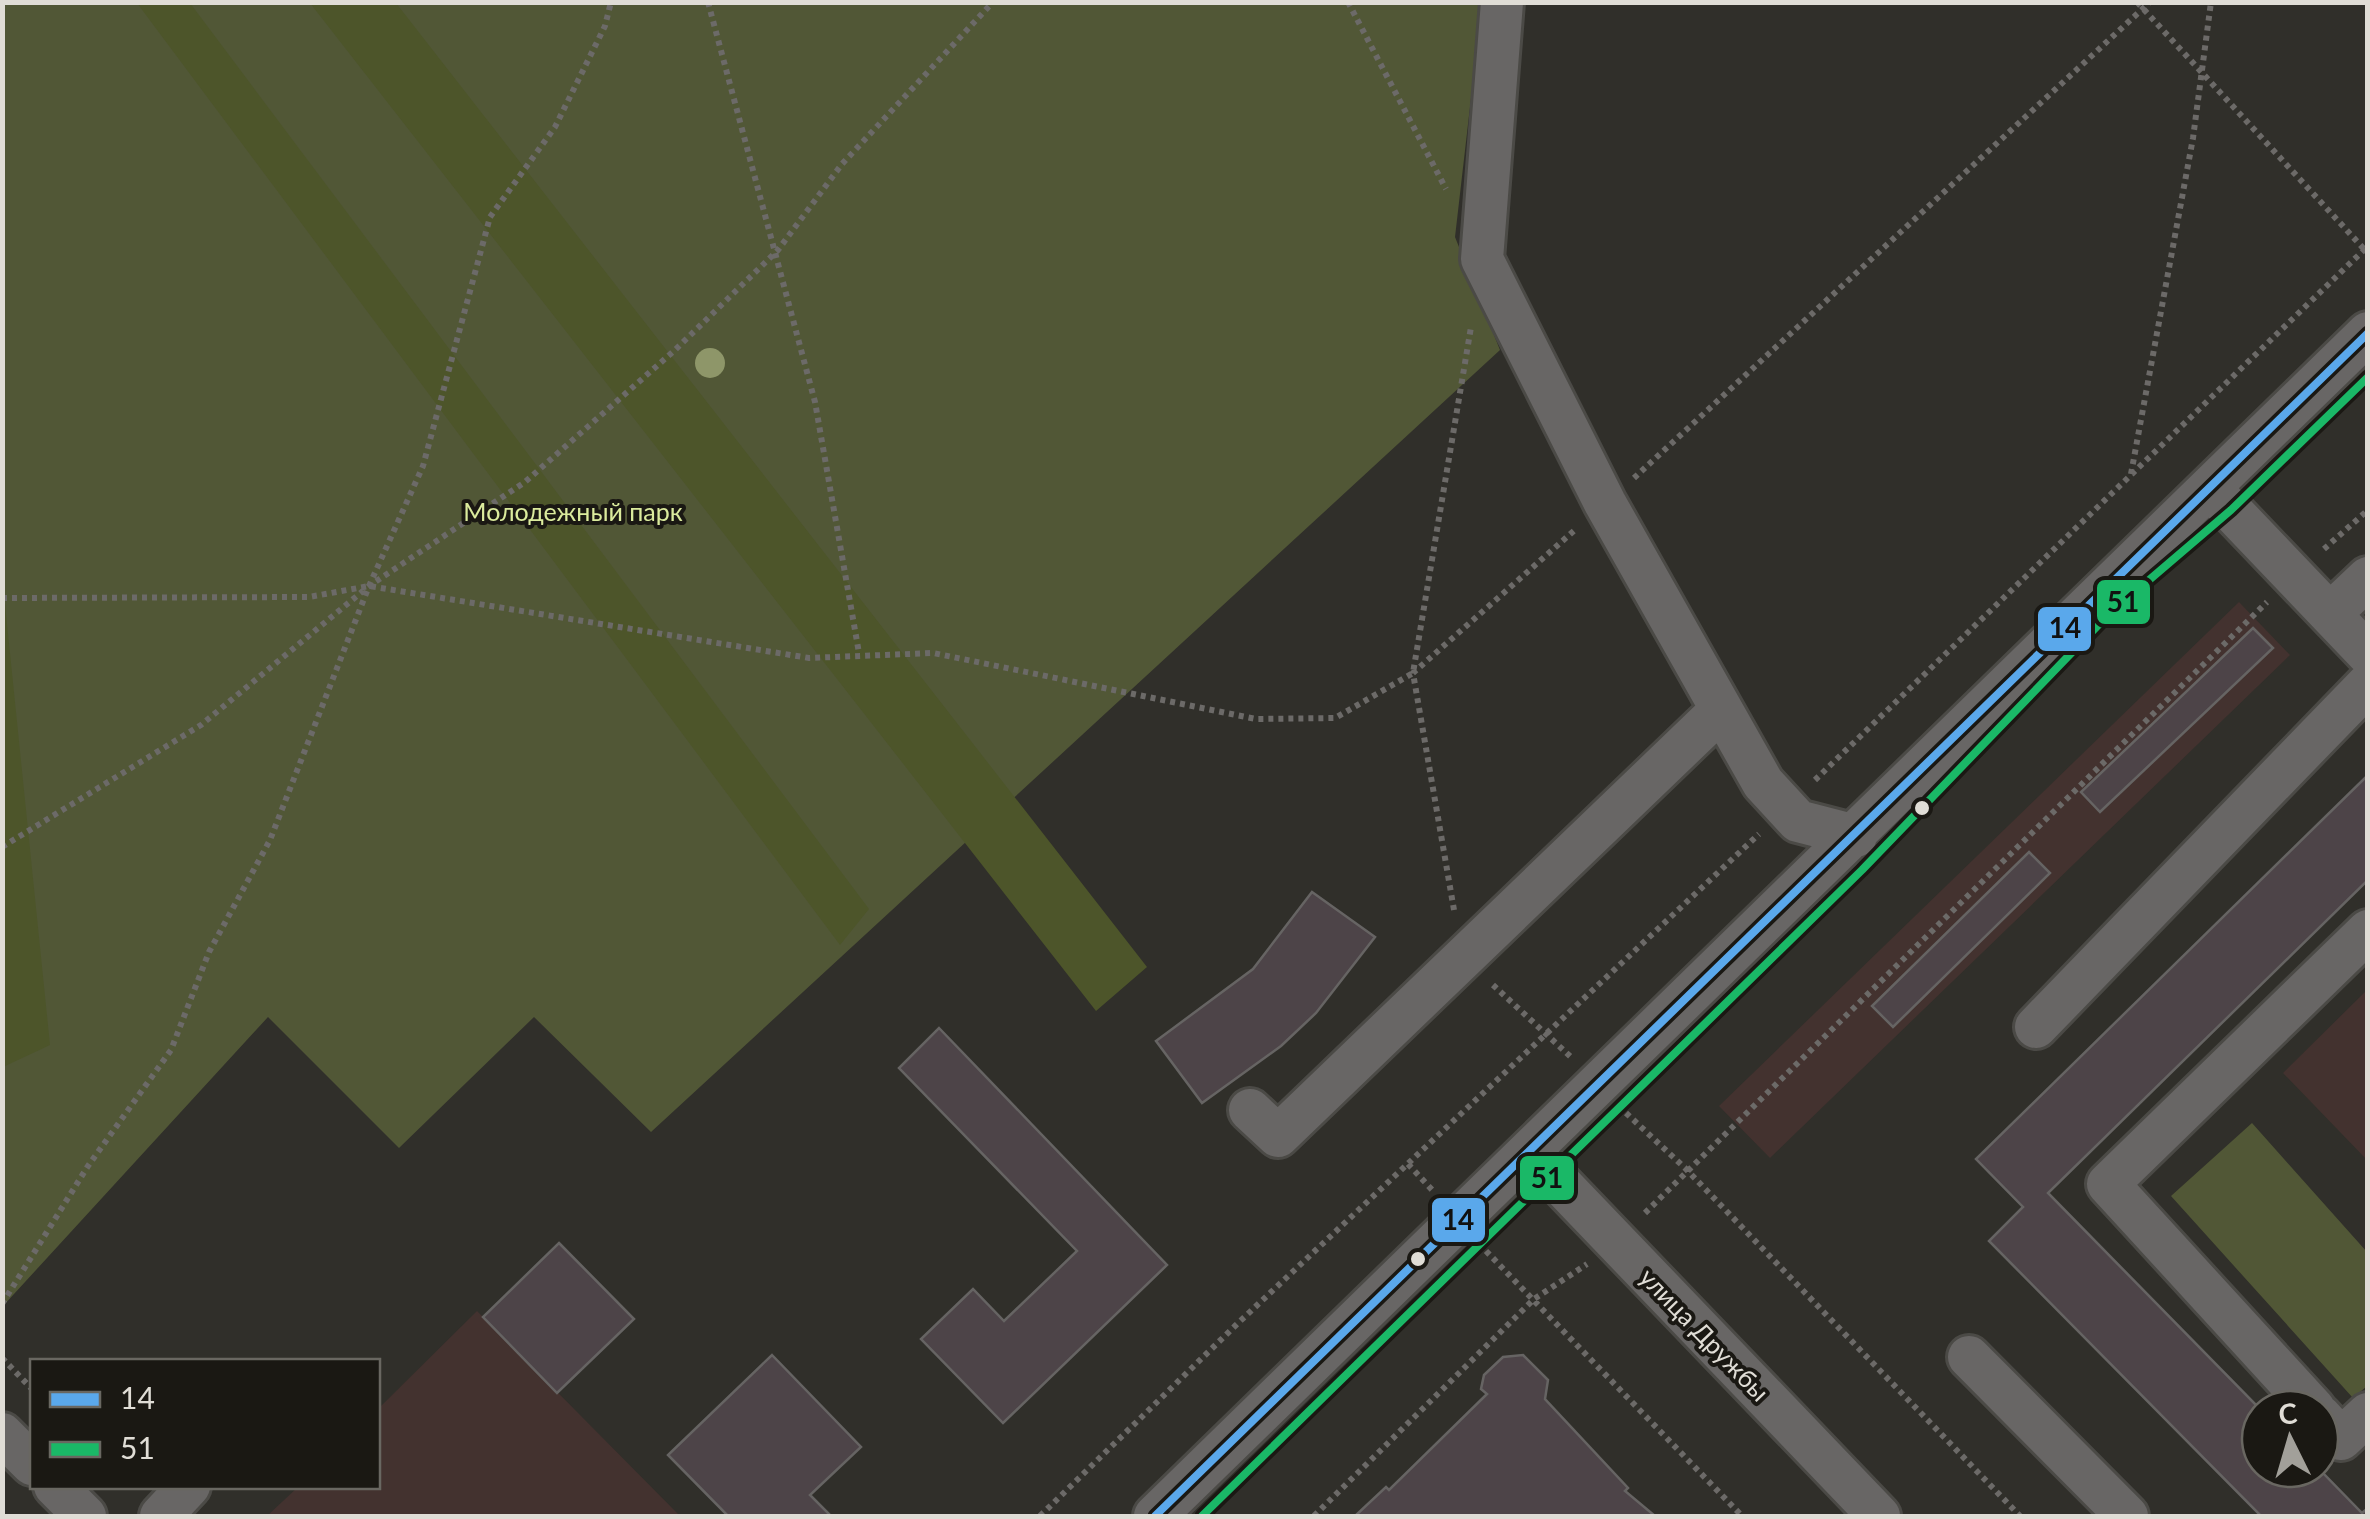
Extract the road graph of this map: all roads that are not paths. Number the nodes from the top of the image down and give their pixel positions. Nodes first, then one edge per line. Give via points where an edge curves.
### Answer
1 (1502, 2) edge
2 (2368, 332) edge
3 (2368, 360) edge
4 (2222, 501) junction
5 (2368, 578) edge
6 (2330, 614) junction
7 (2368, 654) edge
8 (2368, 684) edge
9 (1721, 710) junction
10 (1856, 836) junction
11 (2368, 931) edge
12 (2036, 1027) dead end
13 (1605, 1091) junction
14 (1250, 1110) dead end
15 (1536, 1158) junction
16 (1969, 1357) dead end
17 (2296, 1389) edge
18 (2368, 1414) edge
19 (2, 1434) edge
20 (2340, 1437) edge
21 (30, 1462) edge
22 (58, 1489) edge
23 (185, 1489) edge
24 (1853, 1508) edge
25 (85, 1516) edge
26 (161, 1516) edge
27 (1179, 1516) edge
28 (2127, 1516) edge

1 - 9 street via 1482,259 1606,504
2 - 10 street
3 - 4 street
4 - 6 street
4 - 13 street via 2098,607 1854,860
5 - 6 street
6 - 7 street
8 - 12 street
9 - 10 street via 1784,810 1816,828
9 - 14 street via 1278,1136
10 - 13 street
11 - 17 street via 2108,1184
13 - 15 street
15 - 24 street, улица Дружбы
15 - 27 street
16 - 28 street
18 - 20 street
19 - 21 street
22 - 25 street
23 - 26 street

